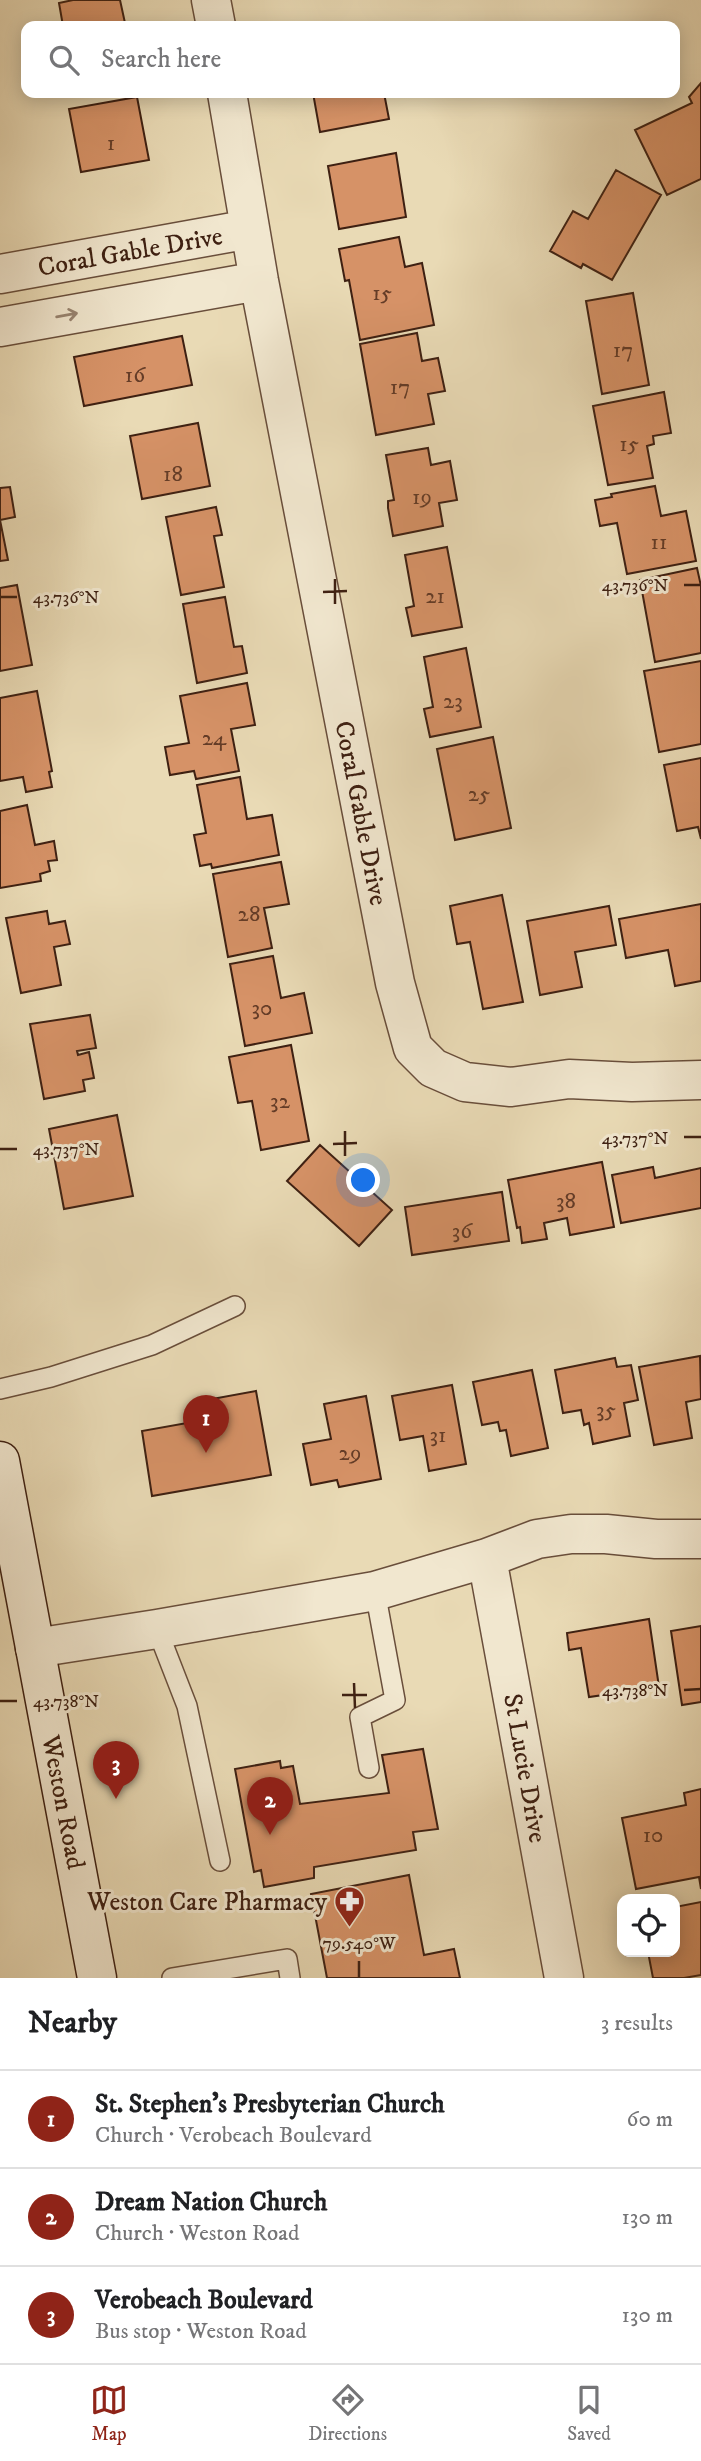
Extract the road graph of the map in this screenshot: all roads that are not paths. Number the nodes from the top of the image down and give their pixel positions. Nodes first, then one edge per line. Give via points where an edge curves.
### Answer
1 (211, 0) edge
2 (215, 21) edge
3 (228, 98) edge
4 (250, 229) junction
5 (0, 274) edge
6 (259, 281) junction
7 (0, 327) edge
8 (701, 1080) edge
9 (235, 1306) dead end
10 (0, 1389) edge
11 (0, 1461) edge
12 (701, 1539) edge
13 (487, 1558) junction
14 (375, 1591) junction
15 (157, 1629) junction
16 (34, 1648) junction
17 (369, 1769) dead end
18 (220, 1861) dead end
19 (97, 1978) edge
20 (172, 1978) edge
21 (290, 1978) edge
22 (564, 1978) edge

1 - 2 street
3 - 4 street
4 - 5 street, Coral Gable Drive
4 - 6 street, Coral Gable Drive
7 -> 6 street, Coral Gable Drive
6 - 8 street, Coral Gable Drive via 397,989 413,1048 433,1068 466,1082 500,1086 569,1079
9 - 10 lane via 152,1345
11 - 16 street, Weston Road
12 - 13 street via 571,1534 537,1539
13 - 14 street
13 - 22 street, St Lucie Drive
14 - 15 street
14 - 17 lane via 395,1700 360,1717
15 - 16 street
15 - 18 lane via 187,1706
16 - 19 street, Weston Road
20 - 21 lane via 287,1959

